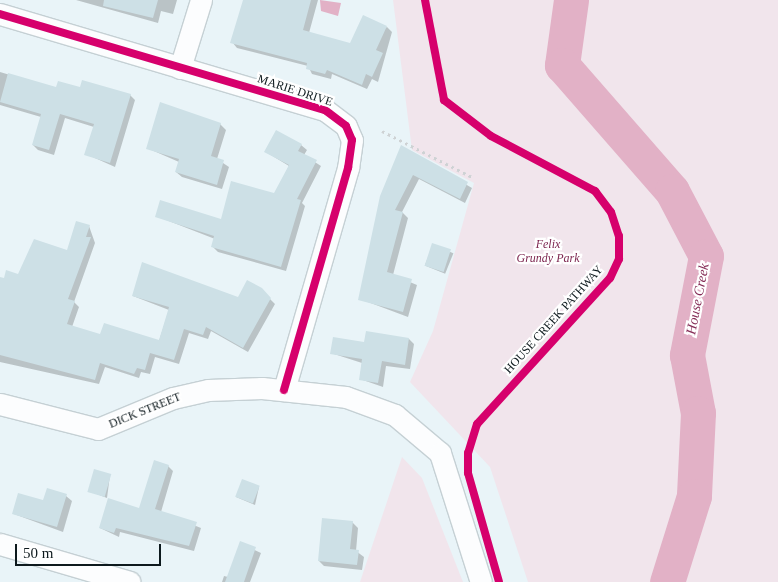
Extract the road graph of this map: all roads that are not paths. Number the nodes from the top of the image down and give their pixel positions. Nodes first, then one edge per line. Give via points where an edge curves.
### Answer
1 (201, 0) edge
2 (0, 14) edge
3 (180, 68) junction
4 (284, 390) junction
5 (0, 405) edge
6 (0, 544) edge
7 (130, 582) edge
8 (481, 582) edge

1 - 3 street
2 - 3 street, MARIE DRIVE
3 - 4 street, MARIE DRIVE via 325,110 346,126 352,140
4 - 5 street, DICK STREET via 208,390 173,398 98,429
4 - 8 street, DICK STREET via 346,397 395,415 432,441 440,453
6 - 7 street

